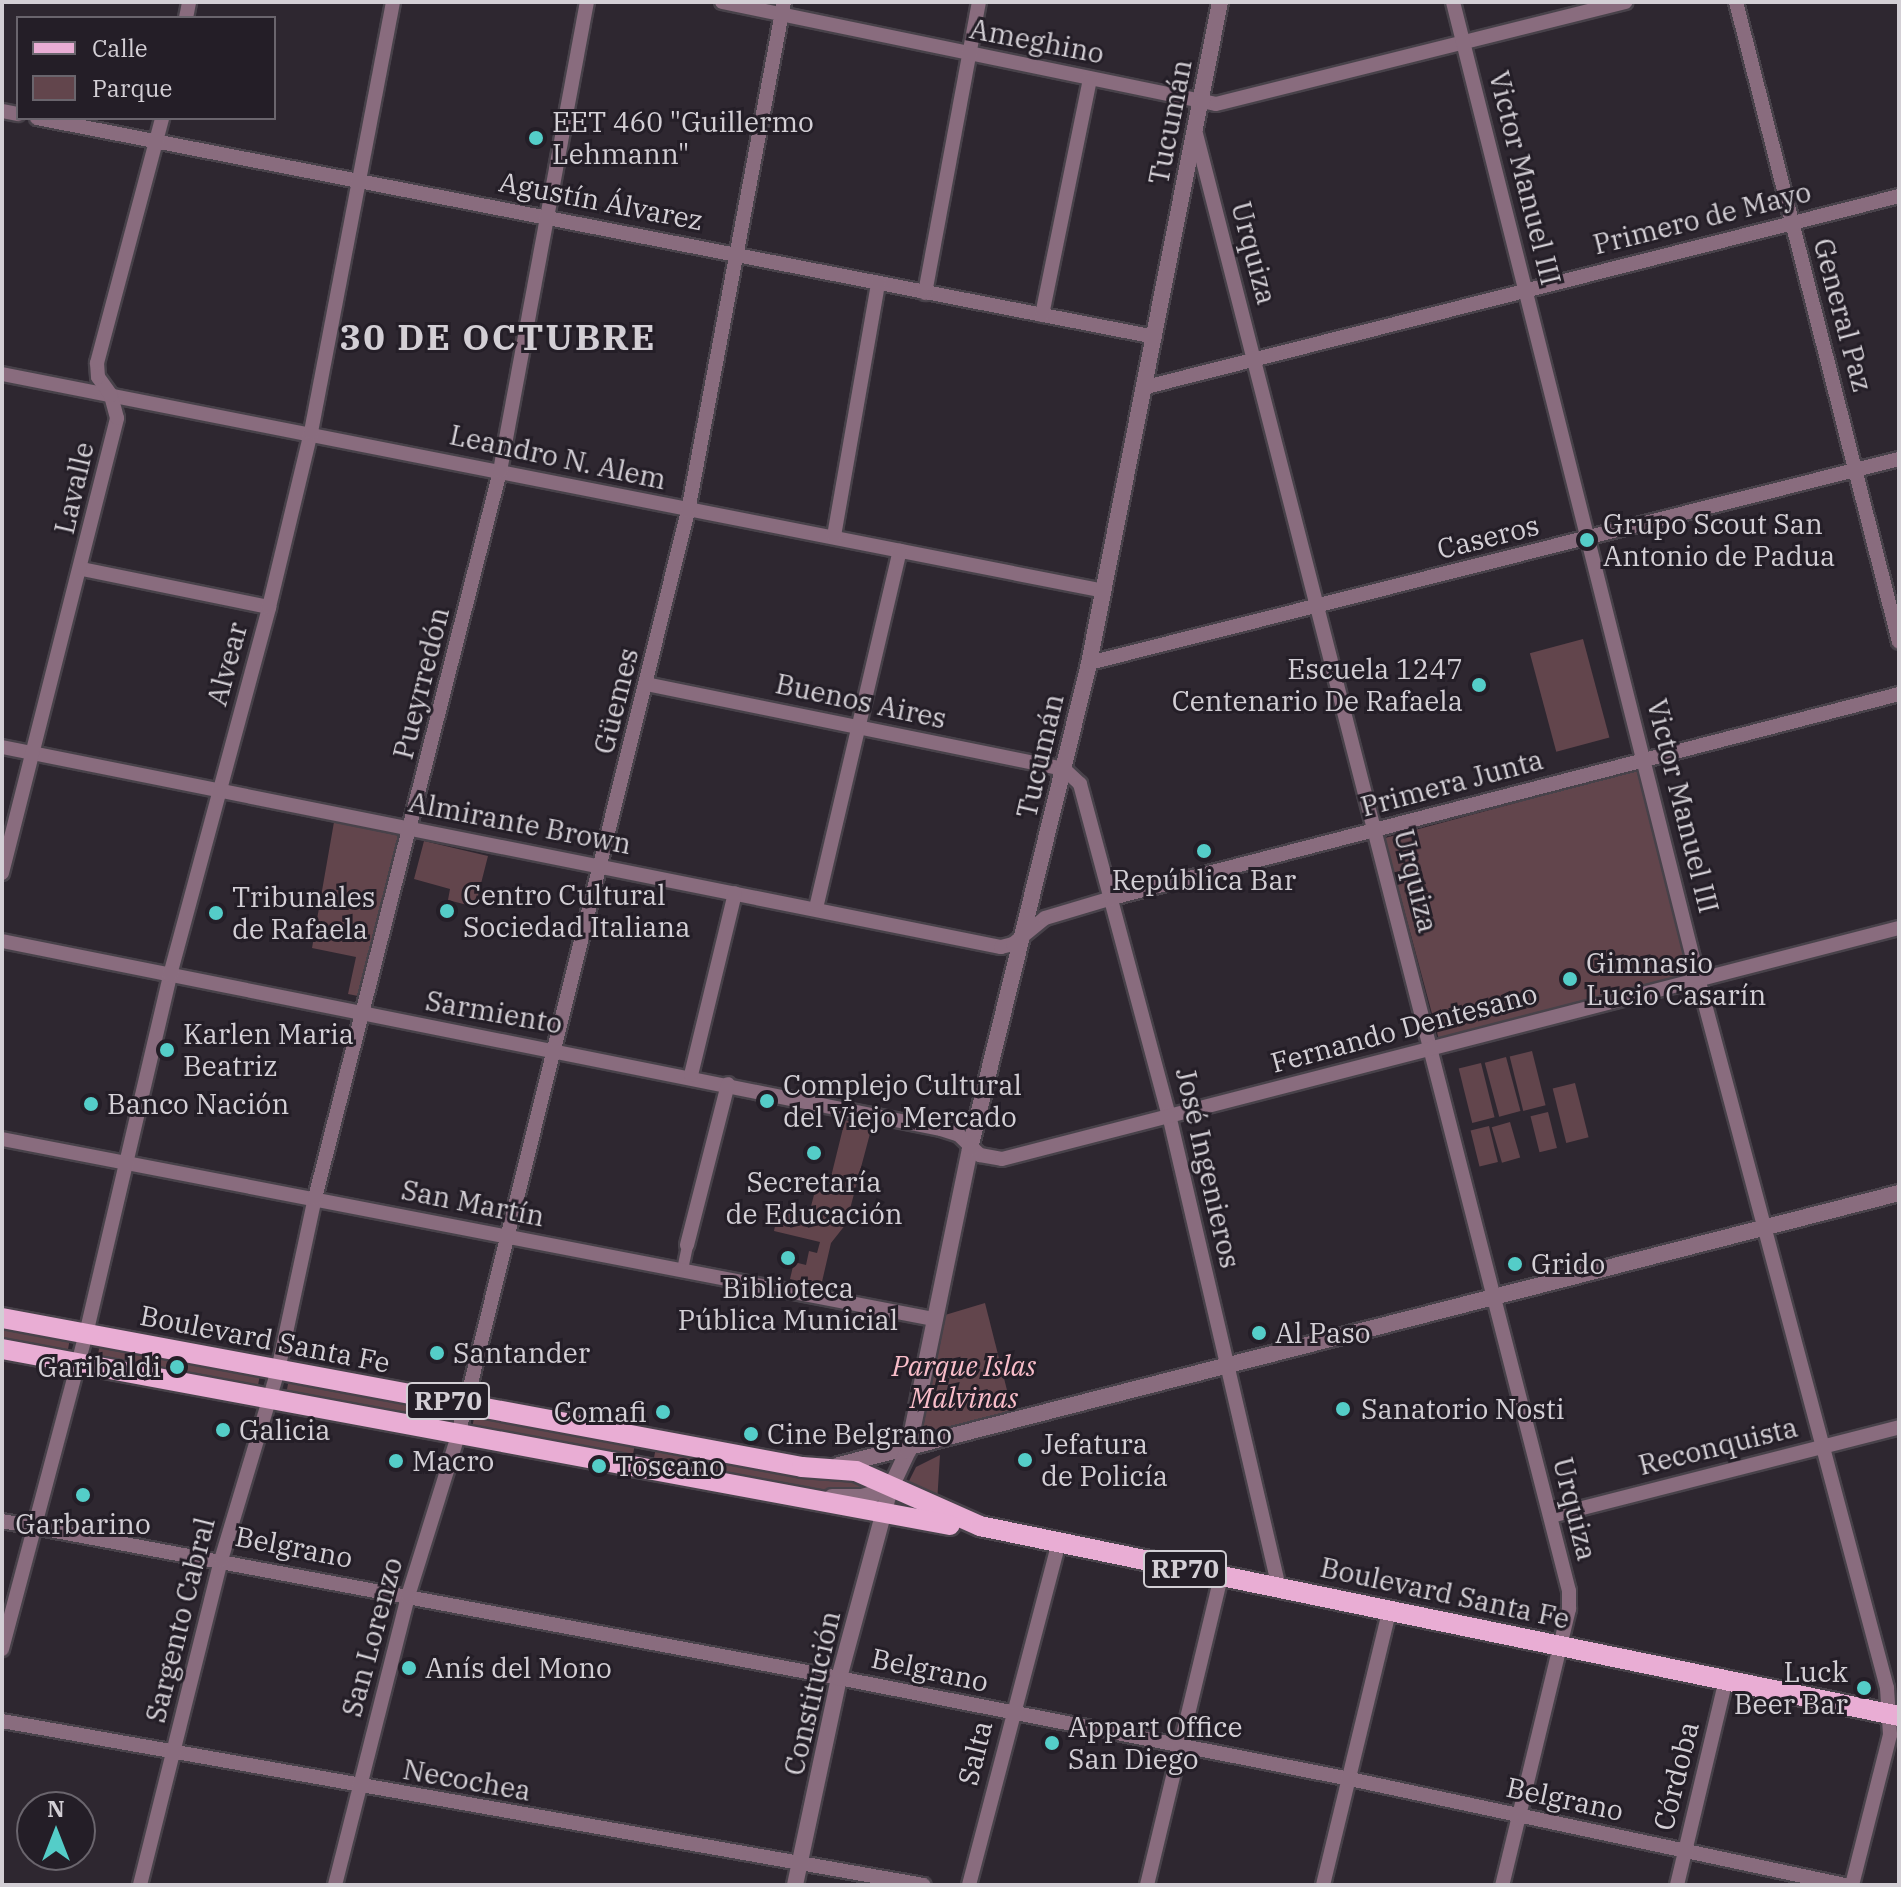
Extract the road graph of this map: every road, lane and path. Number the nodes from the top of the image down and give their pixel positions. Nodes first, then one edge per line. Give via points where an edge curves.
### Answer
1 (393, 2) edge
2 (587, 2) edge
3 (722, 2) edge
4 (979, 2) edge
5 (1220, 2) edge
6 (1453, 2) edge
7 (1625, 2) edge
8 (1736, 2) edge
9 (1598, 5) edge
10 (782, 8) edge
11 (1463, 43) junction
12 (968, 55) junction
13 (1090, 79) junction
14 (1201, 102) junction
15 (47, 120) edge
16 (162, 120) edge
17 (1195, 130) junction
18 (156, 142) junction
19 (361, 180) junction
20 (1899, 196) edge
21 (545, 216) junction
22 (1792, 222) junction
23 (737, 254) junction
24 (878, 283) junction
25 (1527, 289) junction
26 (925, 293) junction
27 (1042, 315) junction
28 (1155, 337) junction
29 (1255, 359) junction
30 (2, 374) edge
31 (1146, 387) junction
32 (111, 395) junction
33 (311, 432) junction
34 (1899, 459) edge
35 (1856, 469) junction
36 (500, 471) junction
37 (688, 511) junction
38 (834, 536) junction
39 (1591, 538) junction
40 (900, 551) junction
41 (82, 569) junction
42 (1104, 591) junction
43 (269, 607) junction
44 (1318, 608) junction
45 (1899, 642) edge
46 (1089, 663) junction
47 (646, 684) junction
48 (1899, 694) edge
49 (857, 727) junction
50 (2, 747) edge
51 (34, 752) junction
52 (1645, 760) junction
53 (1064, 769) junction
54 (219, 789) junction
55 (412, 830) junction
56 (1376, 830) junction
57 (603, 864) junction
58 (2, 873) edge
59 (735, 893) junction
60 (1112, 898) junction
61 (816, 908) junction
62 (1899, 928) edge
63 (1024, 934) junction
64 (2, 941) edge
65 (170, 975) junction
66 (1698, 978) junction
67 (361, 1015) junction
68 (555, 1049) junction
69 (1432, 1049) junction
70 (691, 1075) junction
71 (728, 1084) junction
72 (1169, 1115) junction
73 (2, 1139) edge
74 (970, 1148) junction
75 (123, 1159) junction
76 (1899, 1193) edge
77 (315, 1198) junction
78 (1764, 1229) junction
79 (506, 1236) junction
80 (687, 1245) joint
81 (682, 1269) junction
82 (1494, 1294) junction
83 (2, 1318) edge
84 (933, 1319) junction
85 (86, 1334) junction
86 (2, 1349) edge
87 (79, 1363) junction
88 (1227, 1364) junction
89 (278, 1370) junction
90 (268, 1398) junction
91 (465, 1404) junction
92 (1899, 1427) edge
93 (458, 1435) junction
94 (646, 1438) junction
95 (1825, 1445) junction
96 (908, 1451) junction
97 (639, 1468) junction
98 (813, 1468) junction
99 (890, 1489) junction
100 (779, 1494) junction
101 (884, 1514) junction
102 (1551, 1516) junction
103 (2, 1521) edge
104 (35, 1526) junction
105 (980, 1526) junction
106 (1059, 1541) junction
107 (221, 1560) junction
108 (1221, 1577) junction
109 (1279, 1588) junction
110 (408, 1596) junction
111 (1390, 1609) junction
112 (1561, 1645) junction
113 (2, 1649) edge
114 (839, 1678) junction
115 (1726, 1680) junction
116 (1011, 1713) junction
117 (1895, 1716) edge
118 (2, 1721) edge
119 (1180, 1745) junction
120 (173, 1753) junction
121 (1350, 1779) junction
122 (358, 1787) junction
123 (1520, 1816) junction
124 (1685, 1851) junction
125 (801, 1866) junction
126 (140, 1885) edge
127 (335, 1885) edge
128 (795, 1885) edge
129 (924, 1885) edge
130 (969, 1885) edge
131 (1147, 1885) edge
132 (1323, 1885) edge
133 (1502, 1885) edge
134 (1677, 1885) edge
135 (1845, 1885) edge
136 (1852, 1885) edge

1 - 19 street, Alvear
2 - 21 street, Pueyrredón
3 - 10 street, Ameghino
4 - 12 street
5 - 14 street, Tucumán
6 - 11 street, Victor Manuel III
7 - 9 street, Ameghino
8 - 22 street, General Paz
9 - 11 street, Ameghino
10 - 12 street, Ameghino
10 - 23 street, Güemes
11 - 14 street, Ameghino via 1216,104
11 - 25 street, Victor Manuel III
12 - 13 street, Ameghino
12 - 26 street
13 - 14 street, Ameghino
13 - 27 street
14 - 17 street, Tucumán
15 - 18 street, Agustín Álvarez
16 - 18 street, Lavalle
17 - 28 street, Tucumán
17 - 29 street, Urquiza
18 - 19 street, Agustín Álvarez
18 - 32 street, Lavalle via 97,363 98,377
19 - 21 street, Agustín Álvarez
19 - 33 street, Alvear
20 - 22 street, Primero de Mayo
21 - 23 street, Agustín Álvarez
21 - 36 street, Pueyrredón
22 - 25 street, Primero de Mayo
22 - 35 street, General Paz
23 - 24 street, Agustín Álvarez
23 - 37 street, Güemes
24 - 26 street, Agustín Álvarez
24 - 38 street
25 - 29 street, Primero de Mayo
25 - 39 street, Victor Manuel III
26 - 27 street, Agustín Álvarez
27 - 28 street, Agustín Álvarez
28 - 31 street, Tucumán
29 - 31 street, Primero de Mayo
29 - 44 street, Urquiza
30 - 32 street, Leandro N. Alem
31 - 42 street, Tucumán
32 - 33 street, Leandro N. Alem
32 - 41 street, Lavalle via 117,418
33 - 36 street, Leandro N. Alem
33 - 43 street, Alvear
34 - 35 street, Caseros
35 - 39 street, Caseros
35 - 45 street, General Paz
36 - 37 street, Leandro N. Alem
36 - 55 street, Pueyrredón
37 - 38 street, Leandro N. Alem
37 - 47 street, Güemes
38 - 40 street, Leandro N. Alem
39 - 44 street, Caseros
39 - 52 street, Victor Manuel III
40 - 42 street, Leandro N. Alem
40 - 49 street
41 - 43 street
41 - 51 street, Lavalle
42 - 46 street, Tucumán
43 - 54 street, Alvear
44 - 46 street, Caseros
44 - 56 street, Urquiza
46 - 53 street, Tucumán
47 - 49 street, Buenos Aires
47 - 57 street, Güemes
48 - 52 street, Primera Junta
49 - 53 street, Buenos Aires
49 - 61 street
50 - 51 street, Almirante Brown
51 - 54 street, Almirante Brown
51 - 58 street, Lavalle
52 - 56 street, Primera Junta
52 - 66 street, Victor Manuel III
53 - 60 street, José Ingenieros via 1080,784
53 - 63 street, Tucumán
54 - 55 street, Almirante Brown
54 - 65 street, Alvear
55 - 57 street, Almirante Brown
55 - 67 street, Pueyrredón
56 - 60 street, Primera Junta
56 - 69 street, Urquiza
57 - 59 street, Almirante Brown
57 - 68 street, Güemes
59 - 61 street, Almirante Brown
59 - 70 street
60 - 63 street, Primera Junta via 1045,918
60 - 72 street, José Ingenieros
61 - 63 street, Almirante Brown via 1001,947
62 - 66 street, Fernando Dentesano
63 - 74 street, Tucumán
64 - 65 street, Sarmiento
65 - 67 street, Sarmiento
65 - 75 street, Alvear
66 - 69 street, Fernando Dentesano
66 - 78 street, Victor Manuel III
67 - 68 street, Sarmiento
67 - 77 street, Pueyrredón
68 - 70 street, Sarmiento
68 - 79 street, Güemes
69 - 72 street, Fernando Dentesano
69 - 82 street, Urquiza
70 - 71 street, Sarmiento
71 - 74 street, Sarmiento via 941,1129 959,1135
71 - 80 street
72 - 74 street, Fernando Dentesano via 1002,1159
72 - 88 street, José Ingenieros
73 - 75 street, San Martín
74 - 84 street, Tucumán
75 - 77 street, San Martín
75 - 85 street, Alvear
76 - 78 street
77 - 79 street, San Martín
77 - 89 street, Pueyrredón
78 - 82 street
78 - 95 street, Victor Manuel III
79 - 81 street, San Martín
79 - 91 street, Güemes
80 - 81 street
81 - 84 street, San Martín
82 - 88 street
82 - 102 street, Urquiza
83 - 85 main road, Boulevard Santa Fe / RP70
84 - 96 street, Tucumán
85 - 87 street, Alvear
85 - 89 main road, Boulevard Santa Fe / RP70
86 - 87 main road, Boulevard Santa Fe / RP70
87 - 90 main road, Boulevard Santa Fe / RP70
87 - 104 street, Alvear
88 - 96 street
88 - 109 street, José Ingenieros
89 - 90 street, Sargento Cabral
89 - 91 main road, Boulevard Santa Fe / RP70
90 - 93 main road, Boulevard Santa Fe / RP70
90 - 107 street, Sargento Cabral
91 - 93 street, San Lorenzo
91 - 94 main road, Boulevard Santa Fe / RP70
92 - 95 street, Reconquista
93 - 97 main road, Boulevard Santa Fe / RP70
93 - 110 street, San Lorenzo
94 - 97 main road
94 - 98 main road, Boulevard Santa Fe / RP70
95 - 102 street, Reconquista
95 - 117 street, Victor Manuel III
96 - 98 street
96 - 99 street, Tucumán
97 - 100 main road, Boulevard Santa Fe / RP70
98 - 99 main road, Boulevard Santa Fe / RP70 via 856,1471
99 - 100 street via 847,1497
99 - 101 street, Tucumán
99 - 105 main road, Boulevard Santa Fe / RP70
100 - 101 main road, Boulevard Santa Fe / RP70
101 - 105 main road, Boulevard Santa Fe / RP70
101 - 114 street, Constitución
102 - 112 street, Urquiza via 1569,1591
103 - 104 street, Belgrano
104 - 107 street, Belgrano
104 - 113 street, Alvear
105 - 106 main road, Boulevard Santa Fe / RP70
106 - 108 main road, Boulevard Santa Fe / RP70
106 - 116 street, Salta
107 - 110 street, Belgrano
107 - 120 street, Sargento Cabral
108 - 109 main road, Boulevard Santa Fe / RP70
108 - 119 street
109 - 111 main road, Boulevard Santa Fe / RP70
110 - 114 street, Belgrano
110 - 122 street, San Lorenzo
111 - 112 main road, Boulevard Santa Fe / RP70
111 - 121 street
112 - 115 main road, Boulevard Santa Fe / RP70
112 - 123 street, Urquiza
114 - 116 street, Belgrano
114 - 125 street, Constitución
115 - 117 main road, Boulevard Santa Fe / RP70
115 - 124 street, Córdoba
116 - 119 street, Belgrano
116 - 130 street, Salta
117 - 136 street
118 - 120 street, Necochea
119 - 121 street, Belgrano
119 - 131 street
120 - 122 street, Necochea
120 - 126 street, Sargento Cabral
121 - 123 street, Belgrano
121 - 132 street
122 - 125 street, Necochea
122 - 127 street, San Lorenzo
123 - 124 street, Belgrano
123 - 133 street, Urquiza
124 - 134 street, Córdoba
124 - 135 street, Belgrano
125 - 128 street, Constitución
125 - 129 street, Necochea

